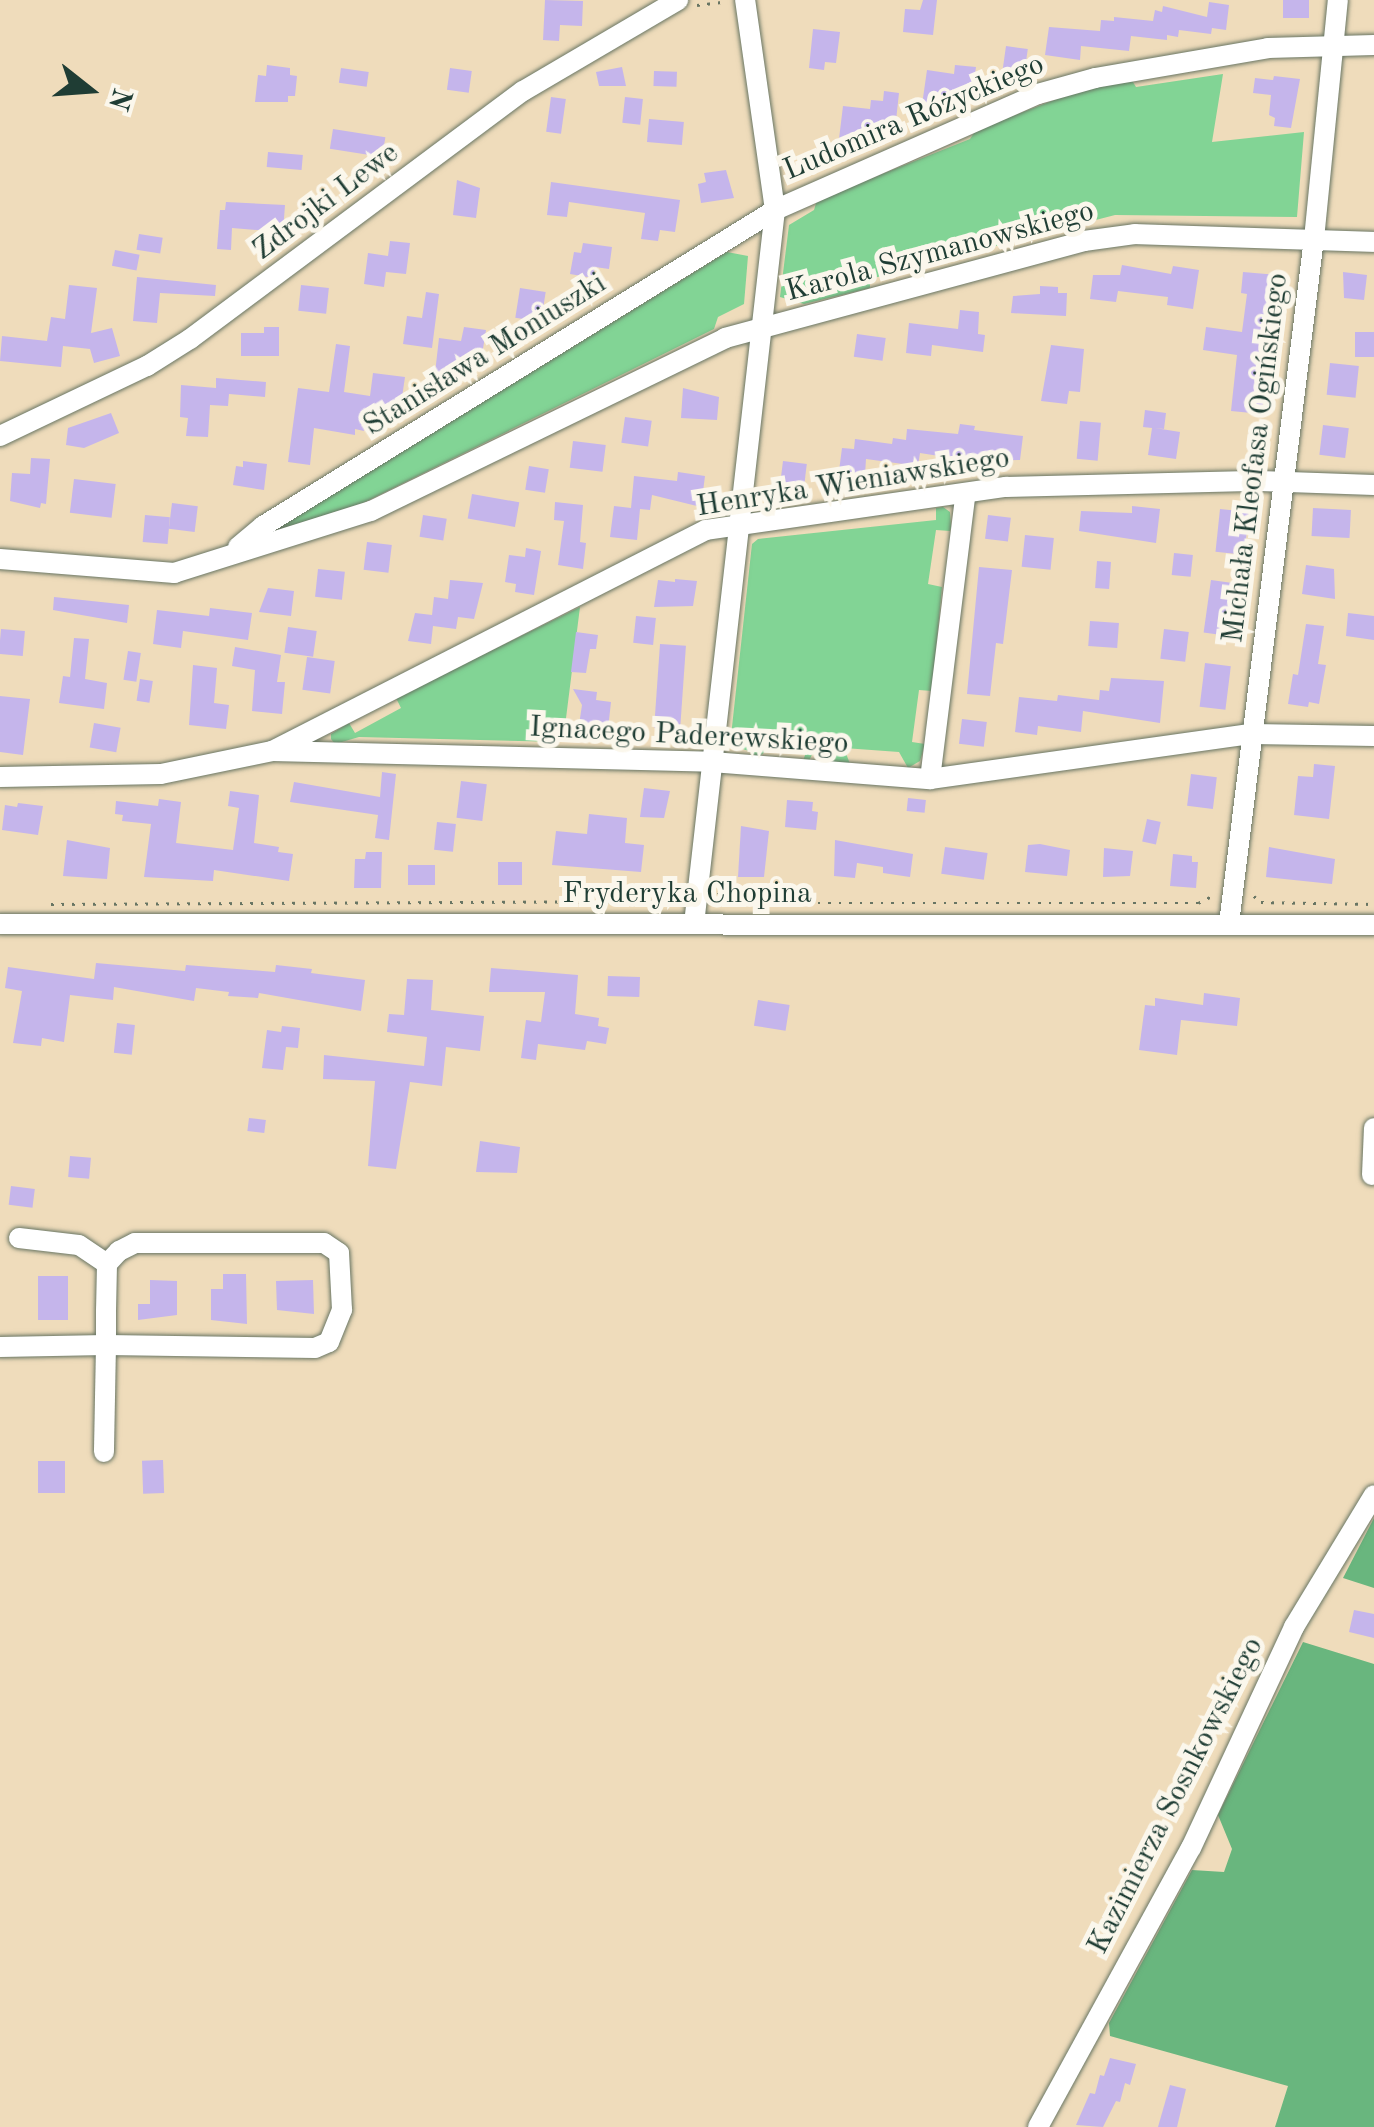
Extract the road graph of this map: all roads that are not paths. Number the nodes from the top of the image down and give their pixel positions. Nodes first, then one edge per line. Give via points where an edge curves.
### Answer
1 (745, 0) edge
2 (1338, 0) edge
3 (677, 1) edge
4 (1374, 45) edge
5 (1334, 46) junction
6 (774, 210) junction
7 (1314, 239) junction
8 (1374, 242) edge
9 (761, 331) junction
10 (0, 436) edge
11 (1284, 484) junction
12 (1374, 486) edge
13 (965, 496) junction
14 (738, 526) junction
15 (229, 554) junction
16 (0, 559) edge
17 (1252, 734) junction
18 (1374, 736) edge
19 (272, 751) junction
20 (712, 762) junction
21 (0, 777) edge
22 (930, 779) junction
23 (0, 924) edge
24 (694, 924) junction
25 (1229, 924) junction
26 (1374, 926) edge
27 (1374, 1128) edge
28 (1372, 1175) dead end
29 (18, 1238) dead end
30 (107, 1264) junction
31 (106, 1344) junction
32 (0, 1347) edge
33 (104, 1452) dead end
34 (1374, 1495) edge
35 (1038, 2127) edge

1 - 6 street
2 - 5 street, Michała Kleofasa Ogińskiego
3 - 10 street, Zdrojki Lewe via 522,91 190,339
4 - 5 street, Ludomira Różyckiego
5 - 6 street, Ludomira Różyckiego via 1268,48 1057,88
5 - 7 street, Michała Kleofasa Ogińskiego
6 - 9 street
6 - 15 street, Stanisława Moniuszki via 263,526
7 - 8 street, Karola Szymanowskiego
7 - 9 street, Karola Szymanowskiego via 1113,236
7 - 11 street, Michała Kleofasa Ogińskiego
9 - 14 street
9 - 15 street, Stanisława Moniuszki via 725,338 371,511
11 - 12 street, Henryka Wieniawskiego
11 - 13 street, Henryka Wieniawskiego via 1006,487
11 - 17 street, Michała Kleofasa Ogińskiego
13 - 14 street, Henryka Wieniawskiego
13 - 22 street
14 - 19 street, Henryka Wieniawskiego via 706,530
14 - 20 street
15 - 16 street, Stanisława Moniuszki via 174,573
17 - 18 street, Ignacego Paderewskiego
17 - 22 street, Ignacego Paderewskiego
17 - 25 street, Michała Kleofasa Ogińskiego
19 - 20 street, Ignacego Paderewskiego
19 - 21 street, Ignacego Paderewskiego via 161,774
20 - 22 street, Ignacego Paderewskiego
20 - 24 street
23 - 24 street, Fryderyka Chopina
24 - 25 street, Fryderyka Chopina
25 - 26 street, Fryderyka Chopina
27 - 28 street
29 - 30 street via 79,1245
30 - 31 street
30 - 31 street via 136,1244 324,1244 343,1262 337,1326 329,1342 315,1348
31 - 32 street
31 - 33 street
34 - 35 street, Kazimierza Sosnkowskiego via 1294,1628 1191,1848

